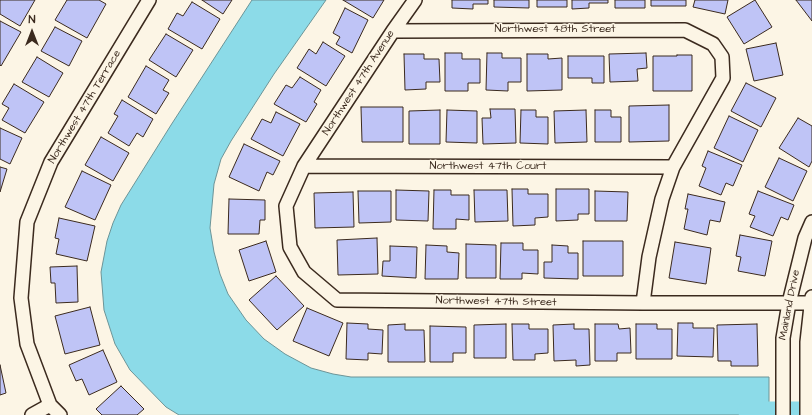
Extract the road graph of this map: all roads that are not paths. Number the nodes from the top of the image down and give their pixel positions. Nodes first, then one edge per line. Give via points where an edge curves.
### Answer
1 (149, 0) edge
2 (415, 0) edge
3 (393, 31) junction
4 (304, 166) junction
5 (673, 167) junction
6 (812, 222) edge
7 (812, 301) edge
8 (642, 303) junction
9 (788, 303) junction
10 (50, 405) junction
11 (32, 415) edge
12 (60, 415) edge
13 (783, 415) edge
14 (807, 415) edge

1 - 10 street, Northwest 47th Terrace via 51,162 27,222 20,298 27,344
2 - 3 street, Northwest 47th Avenue
3 - 4 street, Northwest 47th Avenue
3 - 5 street, Northwest 48th Street via 685,30 713,44 722,57 722,78
4 - 5 street, Northwest 47th Court
4 - 8 street, Northwest 47th Street via 286,206 290,247 304,272 337,300
5 - 8 street via 662,199
6 - 9 street, Mainland Drive via 804,238
7 - 9 street, Northwest 47th Street
7 - 14 street, Mainland Drive via 806,342
8 - 9 street, Northwest 47th Street
9 - 13 street, Mainland Drive via 783,338
10 - 11 street
10 - 12 street

